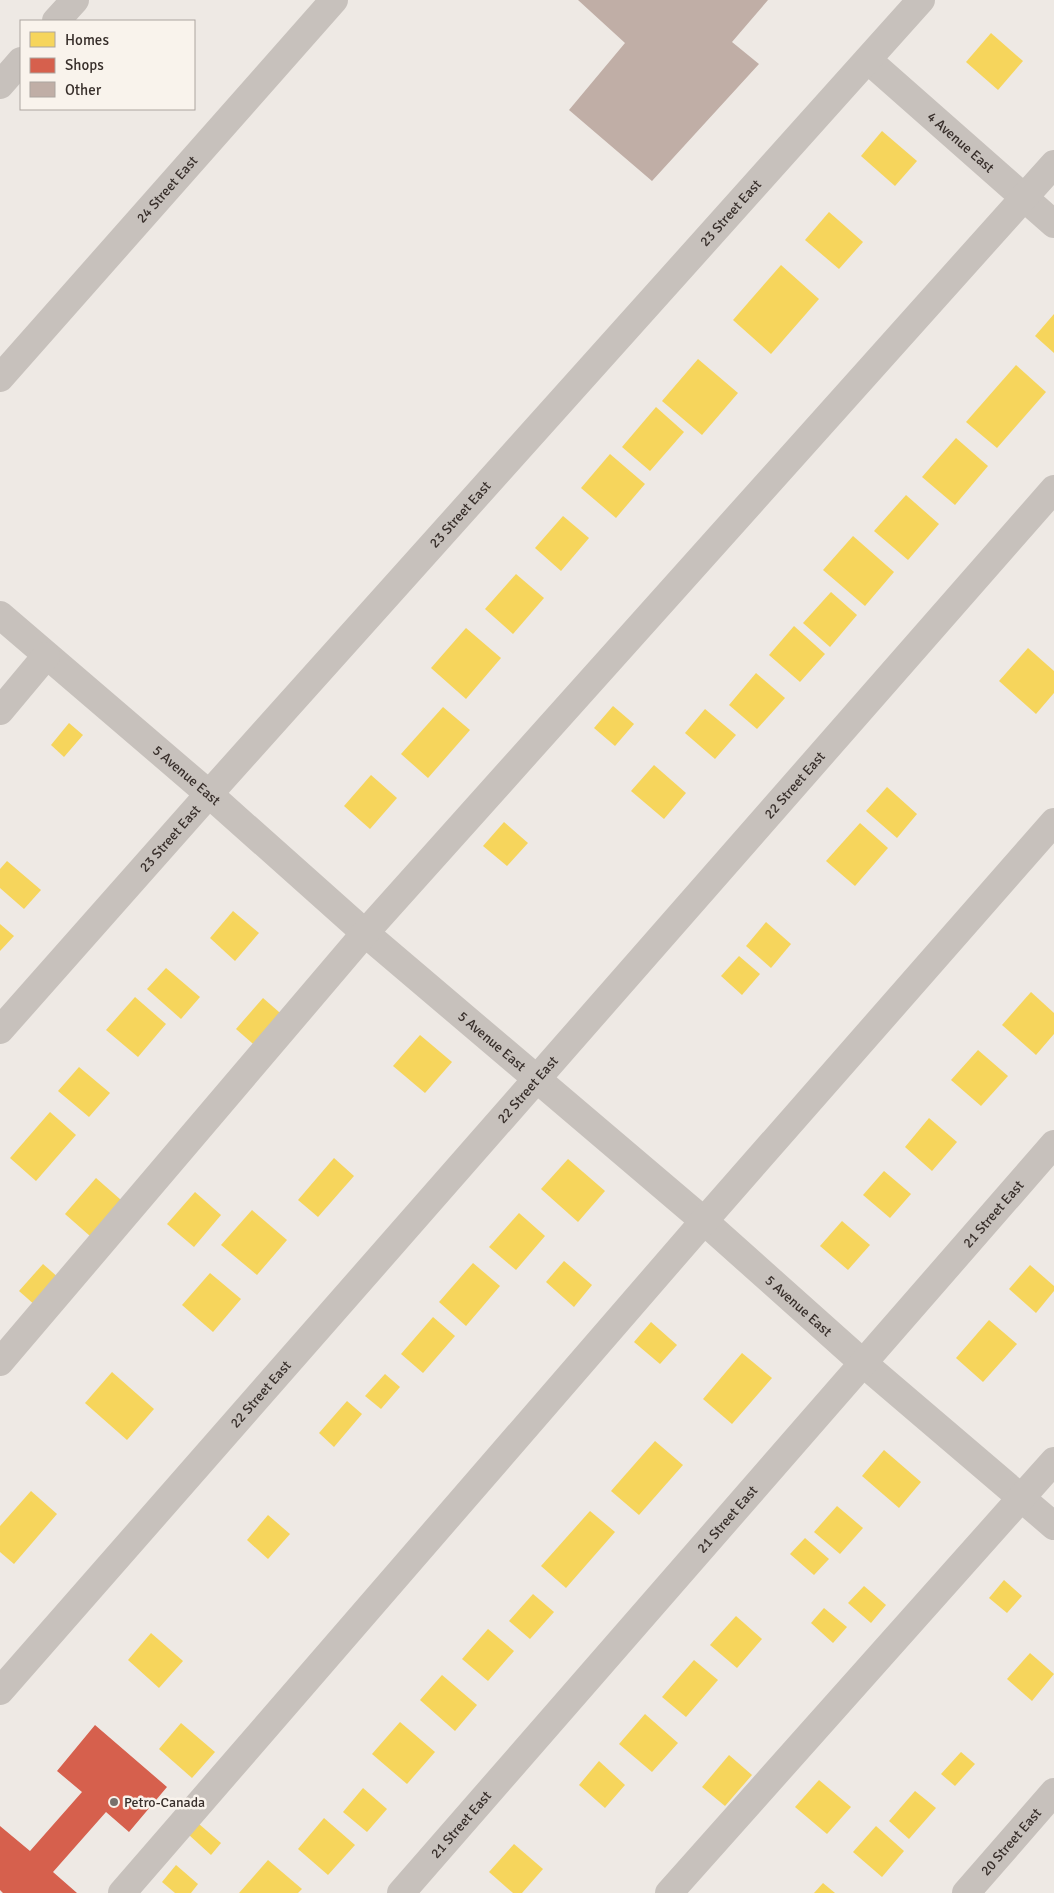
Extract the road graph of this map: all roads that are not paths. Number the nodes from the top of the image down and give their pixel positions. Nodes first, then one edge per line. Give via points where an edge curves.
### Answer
1 (75, 0) edge
2 (334, 0) edge
3 (921, 0) edge
4 (57, 20) edge
5 (868, 60) junction
6 (20, 62) edge
7 (0, 85) edge
8 (1054, 164) edge
9 (1024, 198) junction
10 (1054, 224) edge
11 (0, 378) edge
12 (1054, 489) edge
13 (0, 615) edge
14 (46, 656) junction
15 (0, 711) edge
16 (209, 794) junction
17 (1054, 822) edge
18 (365, 933) junction
19 (0, 1030) edge
20 (538, 1080) junction
21 (1054, 1144) edge
22 (704, 1221) junction
23 (0, 1362) edge
24 (863, 1362) junction
25 (1054, 1461) edge
26 (1022, 1498) junction
27 (1054, 1526) edge
28 (5, 1674) edge
29 (1054, 1792) edge
30 (122, 1893) edge
31 (401, 1893) edge
32 (669, 1893) edge
33 (966, 1893) edge

1 - 4 street
2 - 11 street, 24 Street East
3 - 5 street, 23 Street East
5 - 9 street, 4 Avenue East
5 - 16 street, 23 Street East
6 - 7 street
8 - 9 street
9 - 10 street, 4 Avenue East
9 - 18 street
12 - 20 street, 22 Street East
13 - 14 street, 5 Avenue East
14 - 15 street
14 - 16 street, 5 Avenue East
16 - 18 street, 5 Avenue East
16 - 19 street, 23 Street East
17 - 22 street
18 - 20 street, 5 Avenue East
18 - 23 street
20 - 22 street, 5 Avenue East
20 - 28 street, 22 Street East
21 - 24 street, 21 Street East
22 - 24 street, 5 Avenue East
22 - 30 street
24 - 26 street, 5 Avenue East
24 - 31 street, 21 Street East
25 - 26 street
26 - 27 street, 5 Avenue East
26 - 32 street
29 - 33 street, 20 Street East

